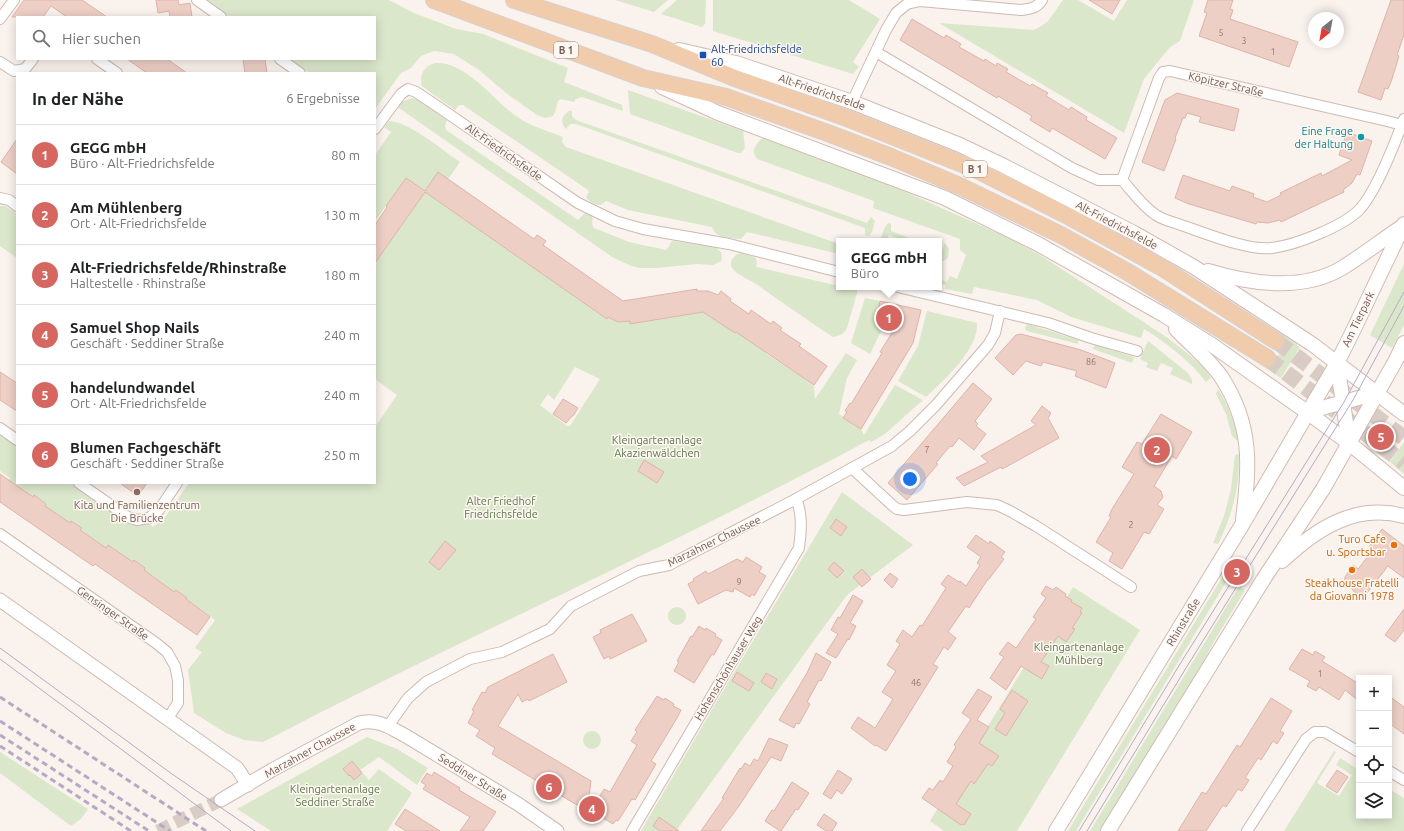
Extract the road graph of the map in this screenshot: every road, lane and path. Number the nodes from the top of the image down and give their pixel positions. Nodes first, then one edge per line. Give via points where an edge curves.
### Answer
1 (14, 0) edge
2 (197, 0) edge
3 (434, 0) edge
4 (514, 0) edge
5 (1042, 0) edge
6 (220, 16) edge
7 (0, 19) edge
8 (652, 44) junction
9 (876, 52) junction
10 (32, 60) edge
11 (98, 60) edge
12 (281, 60) edge
13 (0, 62) edge
14 (116, 72) edge
15 (299, 72) edge
16 (643, 78) junction
17 (852, 102) junction
18 (1403, 122) edge
19 (376, 128) edge
20 (1122, 180) junction
21 (0, 198) edge
22 (16, 205) edge
23 (1403, 225) edge
24 (1194, 267) junction
25 (836, 271) edge
26 (911, 290) edge
27 (1000, 311) junction
28 (1164, 315) junction
29 (1276, 341) tunnel mouth
30 (1404, 343) edge
31 (1137, 351) dead end
32 (1267, 358) tunnel mouth
33 (1336, 363) junction
34 (1377, 393) junction
35 (1343, 403) junction
36 (1307, 412) junction
37 (1404, 414) edge
38 (0, 428) edge
39 (16, 439) edge
40 (1349, 443) junction
41 (852, 468) junction
42 (80, 484) edge
43 (176, 484) edge
44 (1404, 488) edge
45 (796, 499) junction
46 (1404, 516) edge
47 (1242, 525) junction
48 (0, 534) edge
49 (1263, 580) junction
50 (1131, 587) dead end
51 (0, 600) edge
52 (168, 718) junction
53 (388, 726) junction
54 (1356, 750) edge
55 (1392, 773) edge
56 (1404, 780) edge
57 (248, 785) junction
58 (221, 800) tunnel mouth
59 (557, 831) edge
60 (632, 831) edge
61 (1056, 831) edge
62 (1108, 831) edge
63 (1247, 831) edge

1 - 7 street
2 - 6 street
3 - 16 main road, B 1
4 - 8 main road, B 1
5 - 9 street via 1032,9 1022,10 915,1 896,13
8 - 17 main road, Alt-Friedrichsfelde via 736,63
8 - 29 main road, Alt-Friedrichsfelde / B 1 via 977,170 1161,267
9 - 17 street
9 - 20 street via 1072,168 1098,180
10 - 13 street via 25,69 14,71
11 - 14 street
12 - 15 street
16 - 28 main road via 718,113 945,198 1038,244
16 - 32 main road, B 1 via 726,97 892,157 960,186 1061,235 1126,271
17 - 24 main road, Alt-Friedrichsfelde via 960,145
18 - 20 street, Köpitzer Straße via 1387,121 1166,71 1158,78
18 - 20 street via 1370,196 1360,209 1337,226 1306,239 1272,248 1239,244 1157,216 1146,208
19 - 25 street, Alt-Friedrichsfelde via 400,94 408,89 437,106 578,203 615,221 643,229 729,244
21 - 22 street
23 - 24 main road via 1341,268 1322,277 1291,284 1244,280
23 - 33 main road, Am Tierpark
24 - 33 main road, Alt-Friedrichsfelde via 1312,344
26 - 27 street
27 - 31 street
27 - 41 street, Marzahner Chaussee via 995,333 988,345 936,405 892,446
28 - 36 main road via 1212,345
28 - 47 main road via 1221,378 1238,412 1247,444 1248,464
30 - 34 main road
33 - 34 main road, Alt-Friedrichsfelde
33 - 35 main road
33 - 36 main road, Am Tierpark
34 - 35 main road
34 - 37 main road, Alt-Friedrichsfelde
34 - 40 main road
35 - 36 main road
35 - 40 main road
36 - 40 main road
36 - 47 main road, Rhinstraße
38 - 39 street
40 - 44 main road
40 - 49 main road via 1323,489
41 - 45 street, Marzahner Chaussee
41 - 50 street via 897,509 966,502 997,505 1036,526
42 - 43 street via 128,517 137,520 149,518 158,510
45 - 53 street, Marzahner Chaussee via 669,565 639,571 571,606 550,629 502,652 470,659 426,682 408,698
45 - 60 street, Hohenschönhauser Weg via 801,530 799,548
46 - 49 main road via 1374,512 1329,525 1301,543
47 - 61 main road, Rhinstraße
48 - 52 street, Gensinger Straße via 167,652 175,666 178,680 178,703
49 - 62 main road
51 - 52 street
52 - 57 street via 237,768
53 - 57 street, Marzahner Chaussee via 370,721 358,723
53 - 59 street, Seddiner Straße
54 - 63 street via 1325,732 1315,732 1306,739
55 - 56 street
57 - 58 street, Marzahner Chaussee

